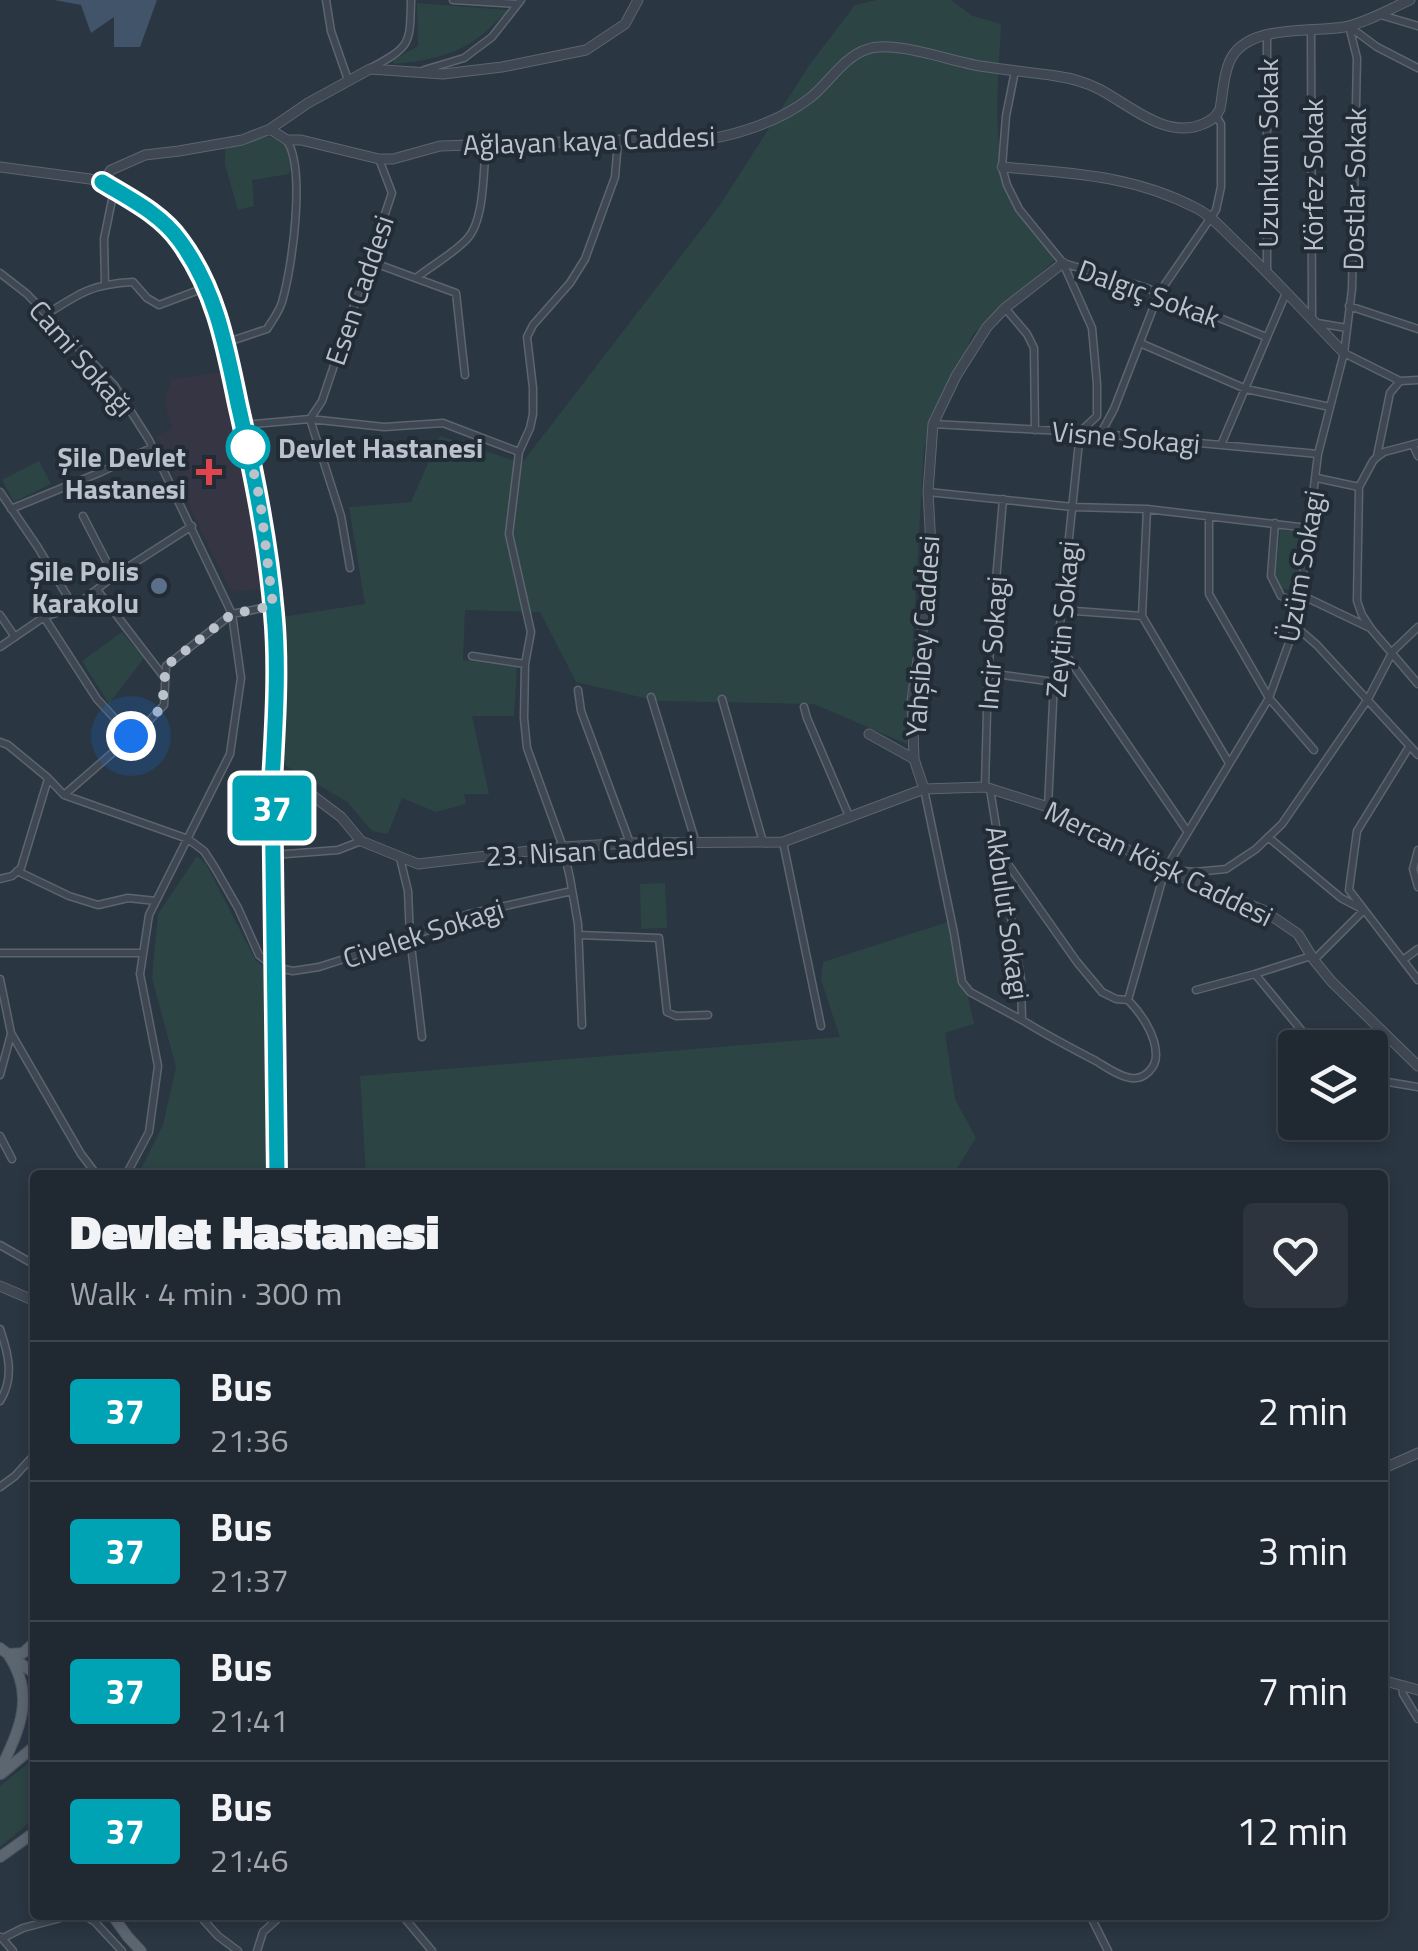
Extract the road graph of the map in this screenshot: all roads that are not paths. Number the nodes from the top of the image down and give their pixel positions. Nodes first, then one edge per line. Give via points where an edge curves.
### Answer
1 (326, 0) edge
2 (411, 0) edge
3 (456, 0) edge
4 (638, 0) edge
5 (1410, 0) edge
6 (520, 2) edge
7 (1377, 14) junction
8 (1349, 26) junction
9 (1418, 26) edge
10 (1311, 30) junction
11 (1268, 34) junction
12 (370, 68) junction
13 (1418, 68) edge
14 (1015, 70) junction
15 (419, 71) junction
16 (348, 80) junction
17 (1216, 116) junction
18 (270, 129) junction
19 (287, 140) junction
20 (618, 141) junction
21 (486, 146) junction
22 (379, 159) junction
23 (1002, 166) junction
24 (0, 167) edge
25 (102, 182) junction
26 (114, 190) junction
27 (1212, 219) junction
28 (369, 261) junction
29 (1062, 262) junction
30 (1267, 272) junction
31 (0, 273) edge
32 (414, 278) junction
33 (105, 284) junction
34 (208, 288) junction
35 (1287, 292) junction
36 (1160, 293) junction
37 (1350, 306) junction
38 (1005, 308) junction
39 (47, 314) junction
40 (1314, 322) junction
41 (1347, 328) junction
42 (1418, 329) edge
43 (1266, 337) junction
44 (225, 343) junction
45 (1140, 344) junction
46 (1344, 353) junction
47 (465, 375) dead end
48 (1418, 380) edge
49 (1400, 381) junction
50 (1246, 389) junction
51 (1330, 407) junction
52 (310, 419) junction
53 (243, 424) junction
54 (933, 424) junction
55 (1035, 430) junction
56 (1080, 432) junction
57 (1101, 434) junction
58 (1416, 444) edge
59 (1221, 445) junction
60 (153, 448) junction
61 (520, 452) junction
62 (1318, 454) junction
63 (1418, 456) edge
64 (1377, 458) junction
65 (1317, 478) junction
66 (1359, 487) junction
67 (0, 492) edge
68 (928, 492) junction
69 (1003, 500) junction
70 (1073, 506) junction
71 (11, 508) junction
72 (1147, 509) junction
73 (83, 516) dead end
74 (1209, 517) junction
75 (1275, 523) junction
76 (192, 526) junction
77 (1308, 528) junction
78 (350, 568) dead end
79 (114, 576) junction
80 (98, 590) junction
81 (1298, 598) junction
82 (273, 606) junction
83 (74, 607) junction
84 (1062, 610) junction
85 (232, 614) junction
86 (0, 615) edge
87 (1142, 616) junction
88 (44, 617) junction
89 (1295, 626) junction
90 (1418, 627) edge
91 (1372, 630) junction
92 (15, 637) junction
93 (1058, 643) junction
94 (0, 647) edge
95 (1393, 651) junction
96 (472, 656) dead end
97 (526, 664) junction
98 (988, 672) junction
99 (165, 678) junction
100 (1054, 682) junction
101 (1418, 684) edge
102 (578, 690) dead end
103 (651, 697) dead end
104 (1269, 698) junction
105 (722, 699) dead end
106 (1368, 699) junction
107 (804, 706) dead end
108 (869, 734) dead end
109 (131, 736) junction
110 (0, 742) edge
111 (1409, 747) junction
112 (1314, 750) dead end
113 (1418, 755) edge
114 (914, 759) junction
115 (1229, 763) junction
116 (48, 778) junction
117 (272, 782) junction
118 (988, 788) junction
119 (924, 789) junction
120 (64, 795) junction
121 (1048, 807) junction
122 (849, 816) junction
123 (1187, 831) junction
124 (1268, 837) junction
125 (188, 839) junction
126 (361, 841) junction
127 (763, 842) junction
128 (784, 842) junction
129 (630, 844) junction
130 (696, 844) junction
131 (562, 847) junction
132 (1418, 850) edge
133 (273, 855) junction
134 (400, 856) junction
135 (1003, 857) junction
136 (1165, 870) junction
137 (17, 871) junction
138 (0, 879) edge
139 (1418, 887) edge
140 (572, 891) junction
141 (156, 900) junction
142 (1364, 910) junction
143 (578, 935) junction
144 (410, 937) junction
145 (1418, 950) edge
146 (0, 953) edge
147 (143, 953) junction
148 (1313, 958) junction
149 (1402, 960) junction
150 (274, 967) junction
151 (1255, 974) junction
152 (0, 980) edge
153 (1418, 980) edge
154 (1196, 990) dead end
155 (1128, 1000) junction
156 (708, 1015) dead end
157 (4, 1016) edge
158 (1022, 1020) junction
159 (582, 1024) dead end
160 (821, 1026) dead end
161 (1301, 1030) edge
162 (11, 1033) junction
163 (422, 1037) dead end
164 (1418, 1066) edge
165 (0, 1075) edge
166 (1388, 1081) edge
167 (1418, 1087) edge
168 (0, 1136) edge
169 (12, 1159) dead end
170 (93, 1170) edge
171 (129, 1170) edge
172 (277, 1170) edge
173 (0, 1245) edge
174 (30, 1262) edge
175 (0, 1286) edge
176 (30, 1299) edge
177 (0, 1329) edge
178 (0, 1400) edge
179 (1418, 1453) edge
180 (30, 1460) edge
181 (1388, 1466) edge
182 (0, 1487) edge
183 (30, 1647) edge
184 (4, 1651) edge
185 (30, 1670) edge
186 (1388, 1680) edge
187 (1402, 1686) junction
188 (1418, 1690) edge
189 (1418, 1719) edge
190 (30, 1750) edge
191 (0, 1772) edge
192 (30, 1836) edge
193 (0, 1857) edge
194 (53, 1920) edge
195 (91, 1920) edge
196 (116, 1920) edge
197 (204, 1920) edge
198 (276, 1920) edge
199 (406, 1920) edge
200 (1092, 1920) edge
201 (1, 1937) edge
202 (13, 1951) edge
203 (122, 1951) edge
204 (142, 1951) edge
205 (238, 1951) edge
206 (257, 1951) edge
207 (432, 1951) edge
208 (1108, 1951) edge

1 - 16 street
2 - 12 street via 410,38 398,54
3 - 6 street
4 - 15 street via 625,24 586,50 502,67
5 - 7 street
6 - 15 street via 464,58
7 - 8 street
7 - 9 street
8 - 10 street
8 - 13 street
8 - 37 street, Dostlar Sokak via 1357,58
10 - 11 street
10 - 40 street, Körfez Sokak
11 - 17 street via 1232,56
11 - 30 street, Uzunkum Sokak
12 - 15 street
12 - 16 street
14 - 17 street, Ağlayan kaya Caddesi via 1080,81 1168,126 1198,126
14 - 20 street, Ağlayan kaya Caddesi via 869,48 797,106 752,128 720,137
14 - 23 street, Dalgıç Sokak
16 - 18 street
17 - 27 street via 1221,188
18 - 19 street, Ağlayan kaya Caddesi
18 - 25 street via 242,140 145,154 111,170
19 - 22 street, Ağlayan kaya Caddesi
19 - 44 street via 297,167 281,305 267,330
20 - 21 street, Ağlayan kaya Caddesi
20 - 61 street via 615,177 586,259 527,337 534,401
21 - 22 street, Ağlayan kaya Caddesi via 440,146
21 - 32 street via 474,229
22 - 28 street, Esen Caddesi via 392,193
23 - 27 street via 1129,182
23 - 29 street, Dalgıç Sokak via 1019,209
24 - 25 street
25 - 26 street
26 - 33 street via 104,239
26 - 34 street via 164,222
27 - 30 street
27 - 36 street
28 - 32 street
28 - 52 street, Esen Caddesi
29 - 36 street, Dalgıç Sokak
29 - 38 street, Yahşibey Caddesi
29 - 56 street, Zeytin Sokagi via 1092,328 1097,416
30 - 35 street
31 - 39 street, Cami Sokağı
32 - 47 street via 456,293
33 - 34 street via 133,282 160,305
33 - 39 street
34 - 44 street
35 - 40 street
35 - 43 street
36 - 43 street, Dalgıç Sokak
36 - 45 street
37 - 41 street, Dostlar Sokak
37 - 42 street
38 - 54 street, Yahşibey Caddesi via 986,327
38 - 55 street via 1034,348
39 - 60 street, Cami Sokağı via 114,386
40 - 41 street
40 - 46 street
41 - 46 street, Dostlar Sokak
43 - 50 street
44 - 53 street
45 - 50 street
45 - 57 street
46 - 49 street
46 - 51 street, Üzüm Sokagi
48 - 49 street
49 - 64 street via 1390,392
50 - 51 street
50 - 59 street
51 - 62 street, Üzüm Sokagi
52 - 53 street
52 - 61 street via 384,427 442,424
52 - 78 street
53 - 82 street
54 - 55 street, Visne Sokagi
54 - 68 street, Yahşibey Caddesi
55 - 56 street, Visne Sokagi
56 - 57 street, Visne Sokagi
56 - 70 street, Zeytin Sokagi
57 - 59 street, Visne Sokagi
58 - 63 street
58 - 64 street
59 - 62 street, Visne Sokagi
60 - 71 street
60 - 76 street, Cami Sokağı
61 - 97 street via 508,534 531,632
62 - 65 street, Üzüm Sokagi
64 - 66 street
65 - 66 street
65 - 77 street, Üzüm Sokagi
66 - 91 street via 1357,600
67 - 71 street
68 - 69 street
68 - 114 street, Yahşibey Caddesi via 932,564 912,700
69 - 70 street
69 - 98 street, Incir Sokagi
70 - 72 street
70 - 84 street, Zeytin Sokagi
71 - 83 street
72 - 74 street
72 - 87 street
73 - 79 street
74 - 75 street
74 - 104 street via 1209,594
75 - 77 street
75 - 81 street via 1271,576 1281,596
76 - 79 street
76 - 85 street, Cami Sokağı
77 - 81 street, Üzüm Sokagi
79 - 80 street
80 - 83 street
80 - 99 street
81 - 89 street, Üzüm Sokagi
81 - 91 street
82 - 85 street
82 - 117 street
83 - 88 street
84 - 87 street
84 - 93 street, Zeytin Sokagi
85 - 99 street via 166,666
85 - 125 street, Cami Sokağı via 241,678 230,754
86 - 92 street
87 - 115 street
88 - 92 street
88 - 109 street
89 - 104 street, Üzüm Sokagi
89 - 106 street
90 - 95 street
91 - 95 street
92 - 94 street
93 - 100 street, Zeytin Sokagi
93 - 123 street
95 - 101 street
95 - 106 street
96 - 97 street
97 - 131 street via 527,748
98 - 100 street
98 - 118 street, Incir Sokagi
99 - 109 street via 164,705
100 - 121 street, Zeytin Sokagi
102 - 129 street
103 - 130 street
104 - 112 street
104 - 115 street, Üzüm Sokagi
105 - 127 street
106 - 111 street
106 - 124 street
107 - 122 street
108 - 114 street
109 - 120 street
110 - 116 street
111 - 113 street
111 - 142 street via 1356,832 1349,890
114 - 119 street
115 - 123 street, Üzüm Sokagi
116 - 120 street
116 - 137 street
117 - 126 street, 23. Nisan Caddesi via 313,796
117 - 133 street
118 - 119 street, Mercan Köşk Caddesi
118 - 121 street, Mercan Köşk Caddesi
118 - 135 street, Akbulut Sokagi
119 - 122 street, 23. Nisan Caddesi
119 - 158 street via 962,982
120 - 125 street
121 - 136 street, Mercan Köşk Caddesi
122 - 128 street, 23. Nisan Caddesi
123 - 136 street, Üzüm Sokagi
124 - 136 street via 1226,870
124 - 142 street
125 - 141 street, Cami Sokağı
125 - 150 street via 204,851 259,955
126 - 133 street via 338,850
126 - 134 street, 23. Nisan Caddesi
127 - 128 street, 23. Nisan Caddesi
127 - 130 street, 23. Nisan Caddesi
128 - 160 street
129 - 130 street, 23. Nisan Caddesi
129 - 131 street, 23. Nisan Caddesi
131 - 134 street, 23. Nisan Caddesi via 418,864
131 - 140 street
132 - 139 street via 1412,869
133 - 150 street
134 - 144 street
135 - 155 street via 1102,992
135 - 158 street, Akbulut Sokagi
136 - 148 street, Mercan Köşk Caddesi via 1263,910 1298,934
136 - 155 street, Üzüm Sokagi
137 - 138 street
137 - 141 street via 98,905
140 - 143 street
140 - 144 street, Civelek Sokagi via 469,914
141 - 147 street, Cami Sokağı
142 - 148 street
142 - 149 street
143 - 156 street via 659,938 667,1012
143 - 159 street
144 - 150 street, Civelek Sokagi via 320,967
144 - 163 street
145 - 149 street
146 - 147 street
147 - 171 street, Cami Sokağı via 140,974 158,1066 149,1132
148 - 151 street
148 - 164 street, Mercan Köşk Caddesi
149 - 153 street
150 - 172 street
151 - 154 street
151 - 161 street
152 - 157 street
155 - 158 street, Akbulut Sokagi via 1156,1057 1152,1069 1132,1079
157 - 162 street
162 - 165 street
162 - 170 street
166 - 167 street
168 - 169 street
173 - 174 street
175 - 176 street
177 - 178 street via 10,1362
179 - 181 street
180 - 182 street
183 - 184 main road via 23,1653
184 - 185 main road
184 - 191 main road via 23,1682 15,1740
186 - 187 street
187 - 188 street
187 - 189 street
190 - 191 main road
192 - 193 main road
194 - 201 street
195 - 203 street
196 - 204 main road
197 - 205 street
198 - 206 street
199 - 207 street
200 - 208 street
201 - 202 street

